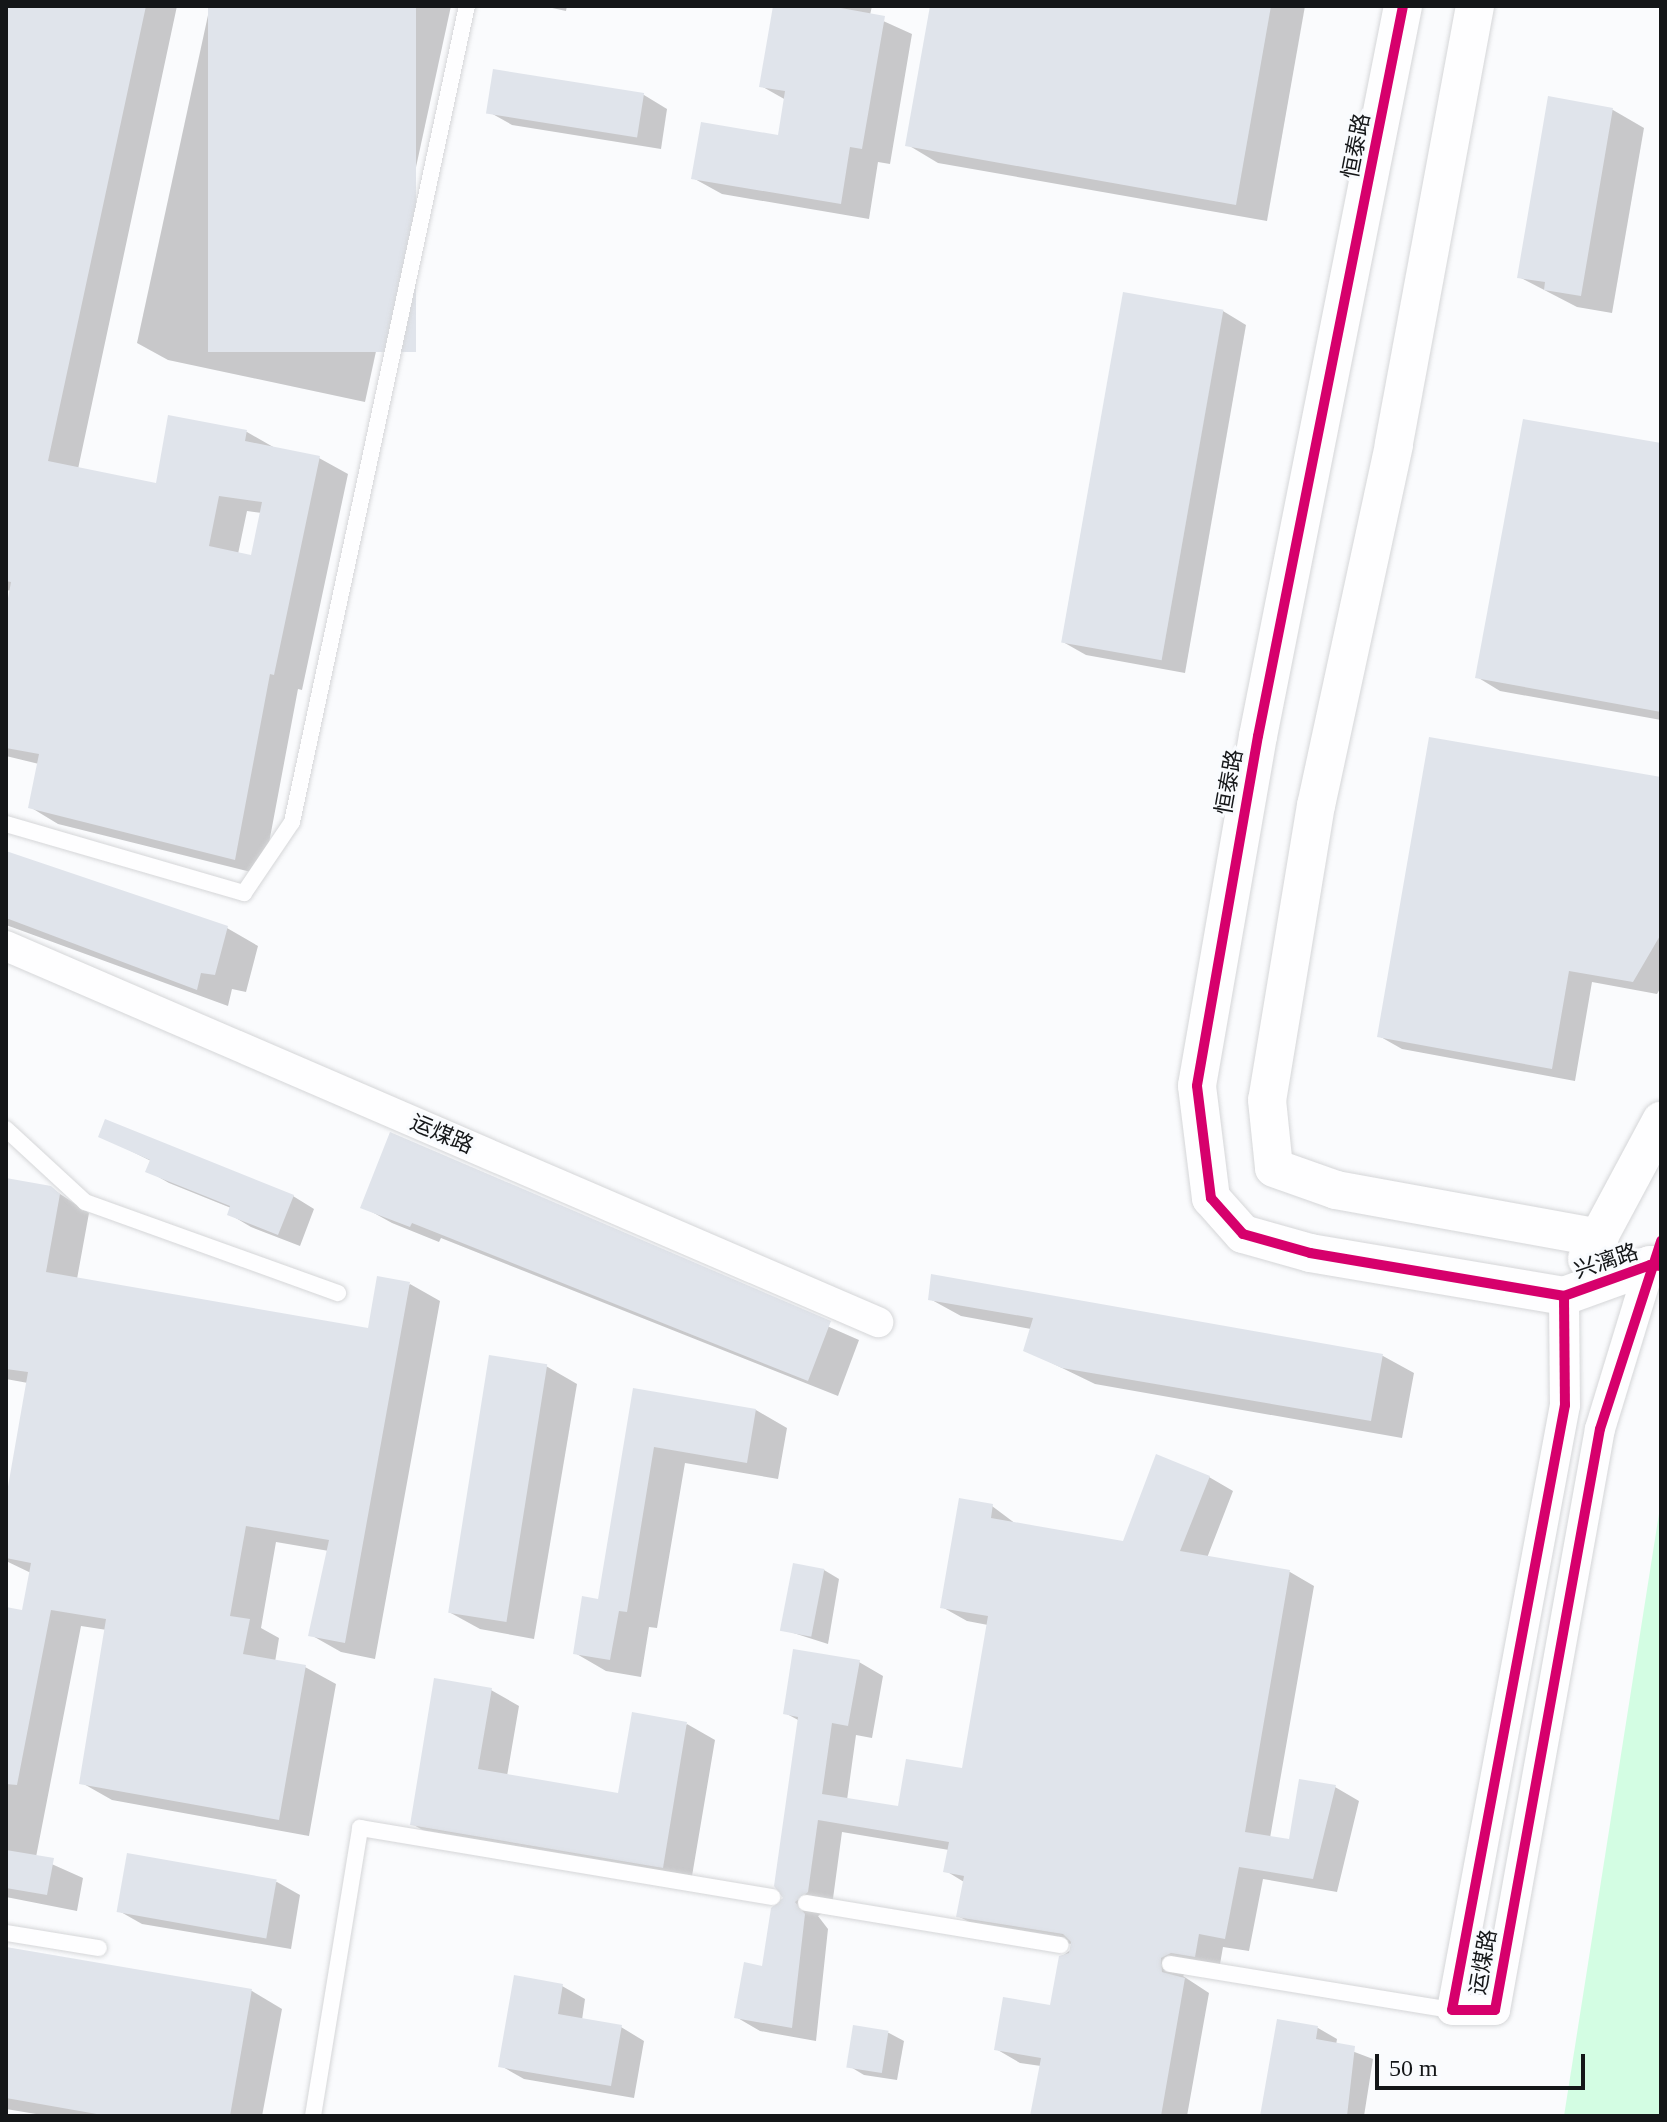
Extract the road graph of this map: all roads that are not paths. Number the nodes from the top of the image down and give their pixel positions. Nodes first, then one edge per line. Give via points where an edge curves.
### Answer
1 (467, 6) edge
2 (1403, 6) edge
3 (1475, 6) edge
4 (6, 824) edge
5 (6, 946) edge
6 (1661, 1121) edge
7 (6, 1129) edge
8 (1600, 1238) junction
9 (1657, 1257) edge
10 (338, 1293) dead end
11 (1564, 1296) junction
12 (878, 1322) dead end
13 (772, 1897) dead end
14 (806, 1903) dead end
15 (6, 1933) edge
16 (1061, 1945) dead end
17 (99, 1948) dead end
18 (1170, 1964) dead end
19 (1452, 2010) junction
20 (313, 2116) edge

1 - 4 lane via 292,822 244,893
2 - 11 street, 恒泰路 via 1258,736 1197,1086 1209,1184 1211,1198 1243,1234 1310,1253
3 - 8 street via 1394,445 1316,805 1269,1113 1274,1168 1336,1190
5 - 12 street, 运煤路
6 - 8 street
7 - 10 lane via 85,1202
8 - 11 street
9 - 11 street, 兴漓路
9 - 19 street, 运煤路 via 1600,1429 1495,2010
11 - 19 street, 运煤路 via 1565,1405
13 - 20 lane via 360,1828
14 - 16 lane
15 - 17 lane
18 - 19 lane

